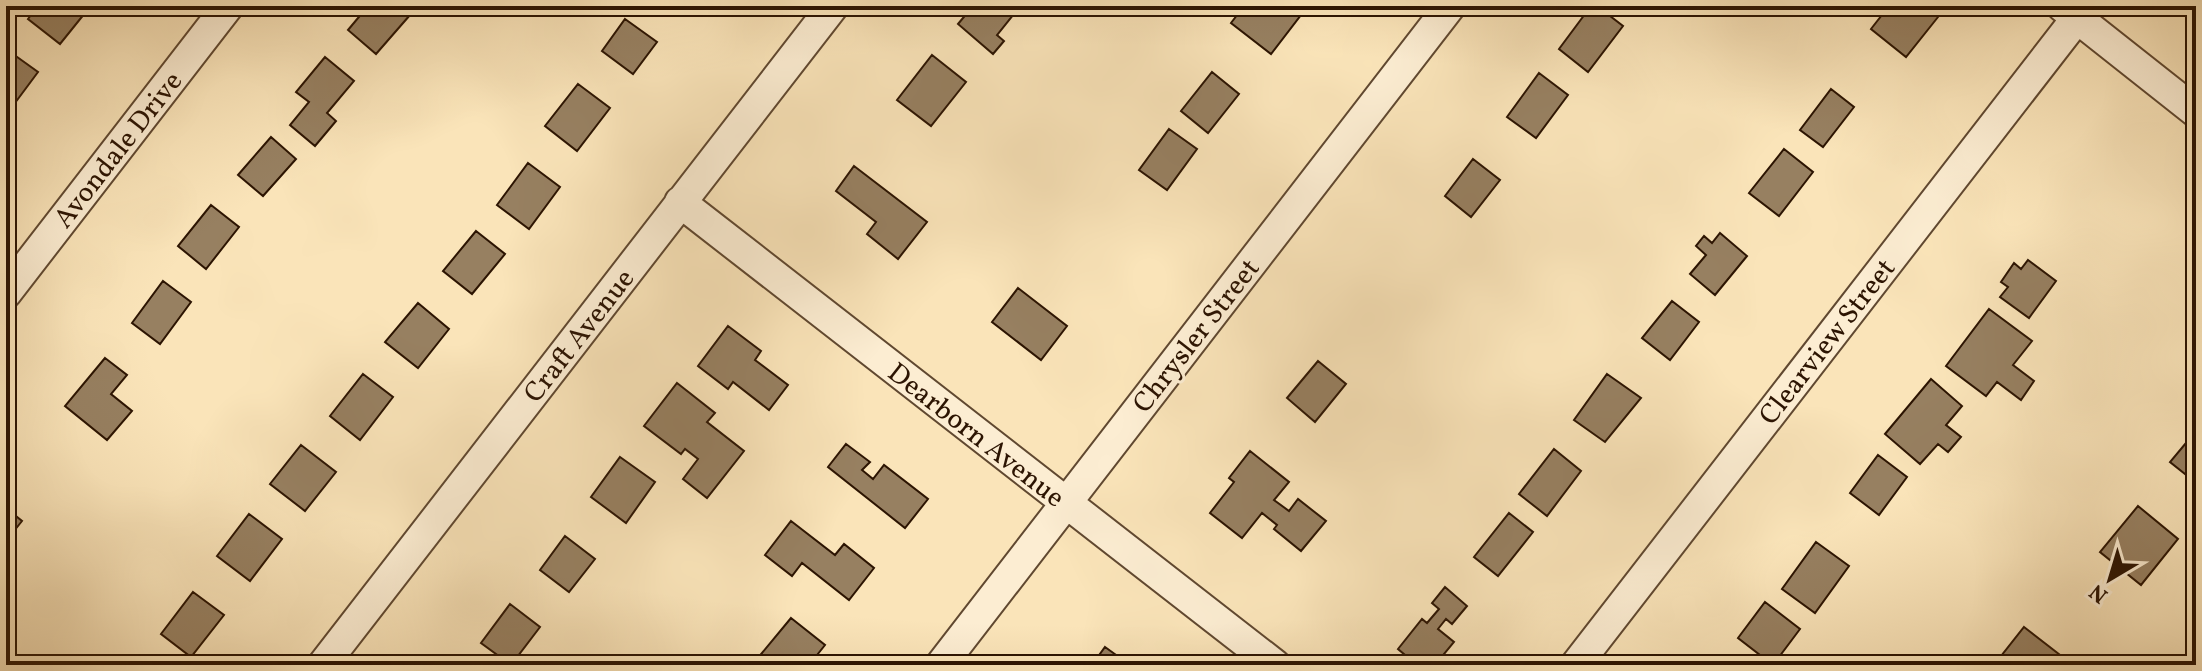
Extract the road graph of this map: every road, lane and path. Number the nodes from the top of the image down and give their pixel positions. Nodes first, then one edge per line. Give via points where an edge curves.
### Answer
1 (228, 6) edge
2 (833, 6) edge
3 (1450, 6) edge
4 (2069, 12) edge
5 (2196, 112) edge
6 (680, 202) junction
7 (6, 293) edge
8 (1065, 502) junction
9 (323, 665) edge
10 (941, 665) edge
11 (1275, 665) edge
12 (1576, 665) edge

1 - 7 street, Avondale Drive
2 - 6 street, Craft Avenue
3 - 8 street, Chrysler Street
4 - 5 street
4 - 12 street, Clearview Street
6 - 8 street, Dearborn Avenue
6 - 9 street, Craft Avenue
8 - 10 street, Chrysler Street
8 - 11 street, Dearborn Avenue

